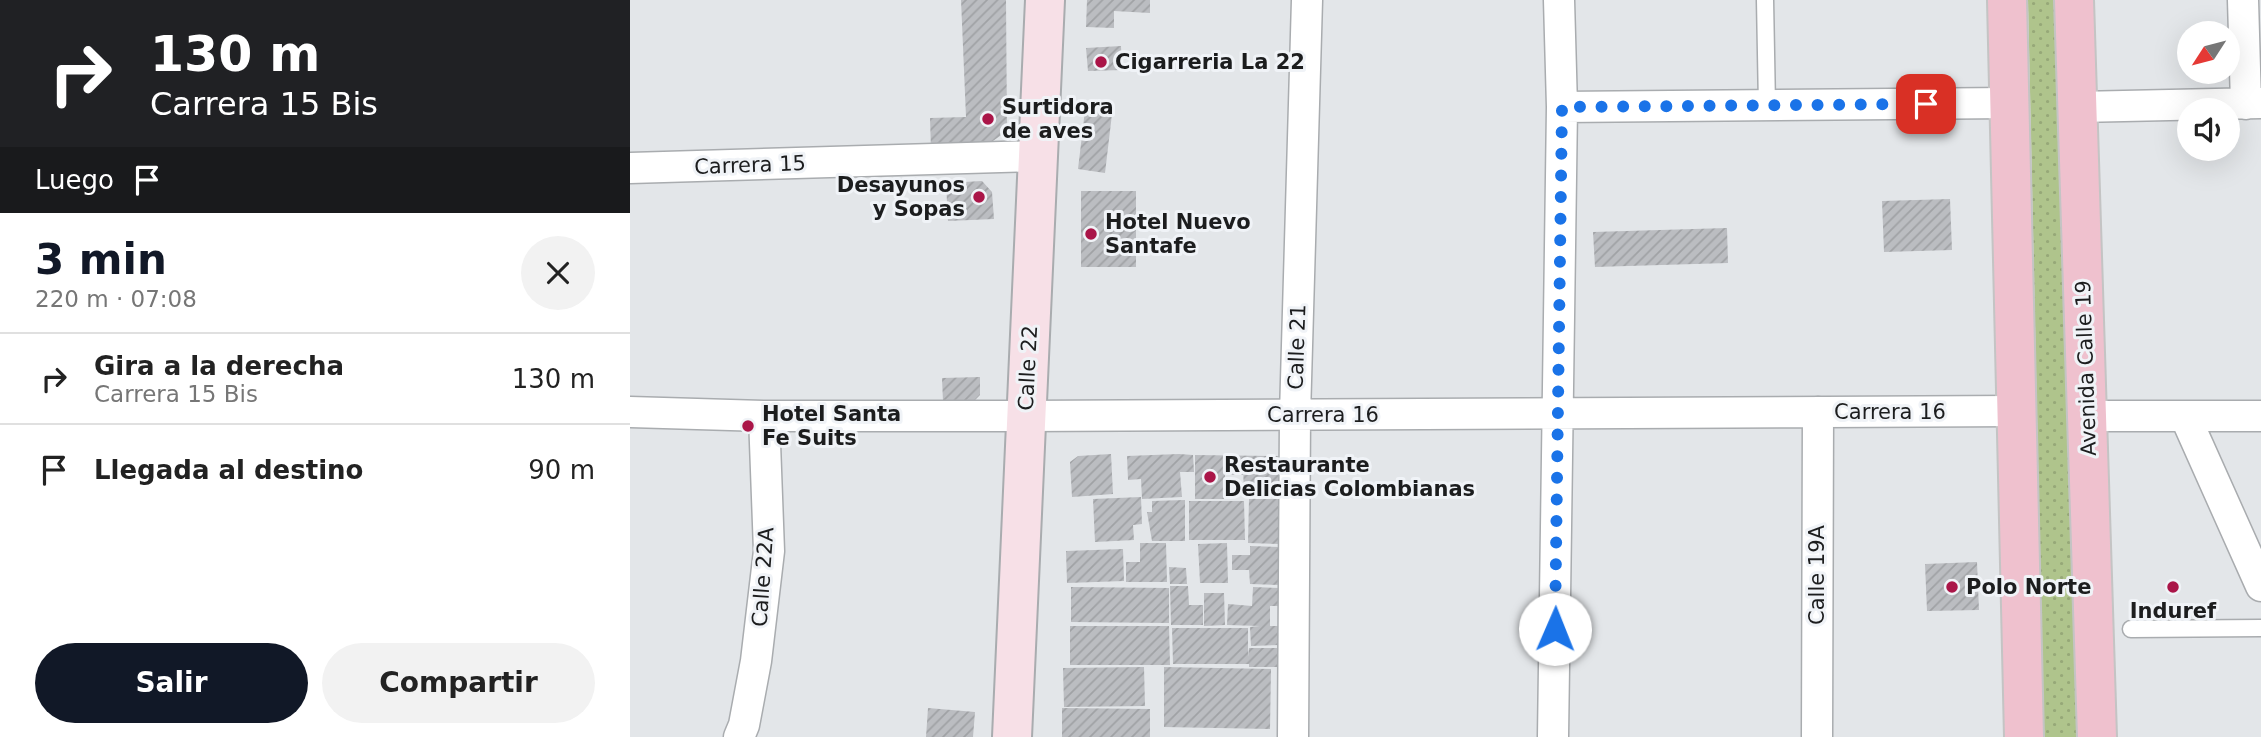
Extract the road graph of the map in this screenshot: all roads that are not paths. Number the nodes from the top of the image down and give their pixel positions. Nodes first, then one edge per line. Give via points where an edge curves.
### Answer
1 (1045, 0) edge
2 (1307, 0) edge
3 (1559, 0) edge
4 (1765, 0) edge
5 (2007, 0) edge
6 (2074, 0) edge
7 (2243, 0) edge
8 (2009, 103) junction
9 (2254, 103) edge
10 (1767, 106) junction
11 (1562, 107) junction
12 (2078, 107) junction
13 (1038, 156) junction
14 (630, 168) edge
15 (2016, 411) junction
16 (630, 412) edge
17 (1818, 412) junction
18 (1558, 414) junction
19 (1294, 415) junction
20 (764, 416) junction
21 (1025, 416) junction
22 (2087, 416) junction
23 (2185, 416) junction
24 (2261, 416) edge
25 (2261, 586) edge
26 (2261, 628) edge
27 (2131, 629) dead end
28 (739, 737) edge
29 (1012, 737) edge
30 (1293, 737) edge
31 (1553, 737) edge
32 (1816, 737) edge
33 (2024, 737) edge
34 (2097, 737) edge

1 - 13 street, Calle 22
2 - 19 street, Calle 21
3 - 11 street
4 - 10 lane
5 - 8 main road
6 - 12 main road, Avenida Calle 19
7 - 9 street
8 - 10 street
8 - 15 main road
9 - 12 street
10 - 11 street
11 - 18 street
12 - 22 main road, Avenida Calle 19
13 - 14 street, Carrera 15
13 - 21 street, Calle 22
15 - 17 street, Carrera 16
15 - 33 main road
16 - 20 street, Carrera 16
17 - 18 street, Carrera 16
17 - 32 street, Calle 19A
18 - 19 street, Carrera 16
18 - 31 street
19 - 21 street, Carrera 16
19 - 30 street, Calle 21
20 - 21 street, Carrera 16
20 - 28 street, Calle 22A via 769,551 756,661
21 - 29 street, Calle 22
22 - 23 street
22 - 34 main road, Avenida Calle 19
23 - 24 street
23 - 25 street
26 - 27 lane

